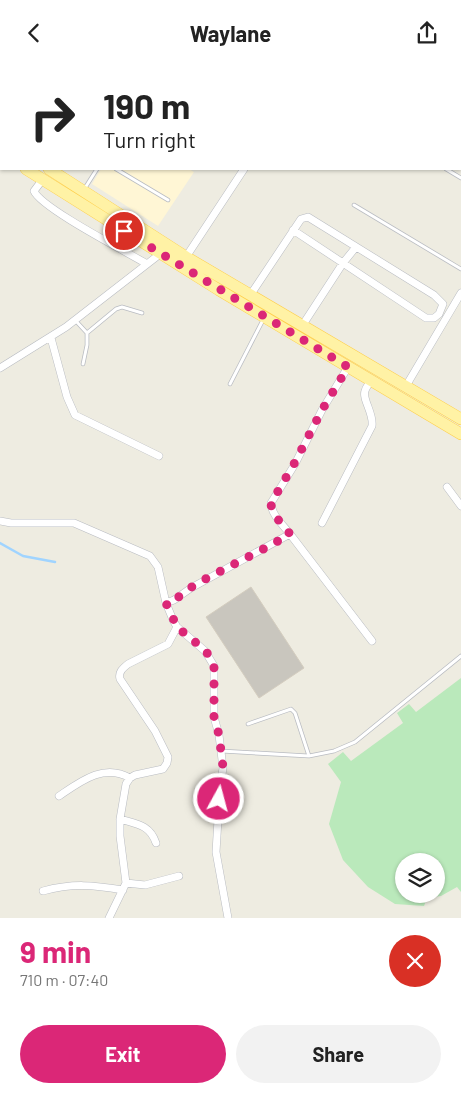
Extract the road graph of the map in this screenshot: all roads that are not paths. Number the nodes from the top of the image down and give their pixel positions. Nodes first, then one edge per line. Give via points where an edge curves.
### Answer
1 (30, 170) edge
2 (96, 170) edge
3 (118, 170) edge
4 (243, 170) edge
5 (448, 170) edge
6 (46, 174) edge
7 (461, 178) edge
8 (84, 191) junction
9 (168, 200) dead end
10 (354, 205) dead end
11 (294, 230) junction
12 (124, 231) junction
13 (116, 246) junction
14 (356, 247) junction
15 (160, 254) junction
16 (186, 257) junction
17 (343, 263) junction
18 (147, 264) junction
19 (461, 269) edge
20 (461, 293) edge
21 (251, 295) junction
22 (142, 313) dead end
23 (265, 318) junction
24 (75, 320) junction
25 (302, 325) junction
26 (88, 333) junction
27 (51, 338) junction
28 (84, 364) dead end
29 (348, 367) junction
30 (0, 368) edge
31 (371, 380) junction
32 (230, 384) dead end
33 (406, 386) junction
34 (461, 419) edge
35 (461, 434) edge
36 (159, 456) dead end
37 (447, 487) dead end
38 (461, 506) edge
39 (0, 521) edge
40 (322, 523) dead end
41 (290, 534) junction
42 (166, 603) junction
43 (177, 627) junction
44 (372, 641) dead end
45 (461, 655) edge
46 (248, 724) dead end
47 (221, 751) junction
48 (309, 757) junction
49 (130, 778) junction
50 (59, 796) dead end
51 (120, 819) junction
52 (156, 843) dead end
53 (179, 876) dead end
54 (124, 887) junction
55 (43, 891) dead end
56 (110, 918) edge
57 (228, 918) edge

1 - 6 main road
2 - 8 lane
3 - 9 lane
4 - 16 street
5 - 7 lane
6 - 8 main road
6 - 12 main road
6 - 13 street via 34,191 40,199
8 - 16 main road
10 - 19 lane
11 - 14 street via 302,219 308,217
11 - 17 street
11 - 21 street
12 - 13 street
12 - 15 main road
13 - 18 street
14 - 17 street
14 - 17 street via 440,300 443,304 439,314 426,318
15 - 18 street
15 - 23 main road
16 - 21 main road
17 - 25 street
18 - 24 street
20 - 33 street
21 - 25 main road
22 - 26 lane via 122,307 116,309
23 - 29 main road
23 - 32 lane
24 - 26 lane
24 - 27 street
25 - 33 main road
26 - 28 lane
27 - 30 street
27 - 36 street via 75,415
29 - 31 main road
29 - 41 street via 271,503 274,513
31 - 35 main road
31 - 40 street via 364,397 372,414 372,426
33 - 34 main road
37 - 38 street
39 - 42 street via 74,523 150,556 158,567
41 - 42 street
41 - 44 street
42 - 43 street
43 - 47 street via 206,651 214,666 214,717
43 - 49 street via 168,644 123,667 120,674 120,679 155,731 168,757 163,769
45 - 48 lane via 356,742
46 - 48 lane via 291,709
47 - 48 lane
47 - 57 street via 223,767 216,852
49 - 50 street via 114,772 101,773
49 - 51 street
51 - 52 street via 153,833
51 - 54 street
53 - 54 street
54 - 55 street via 71,885
54 - 56 street

